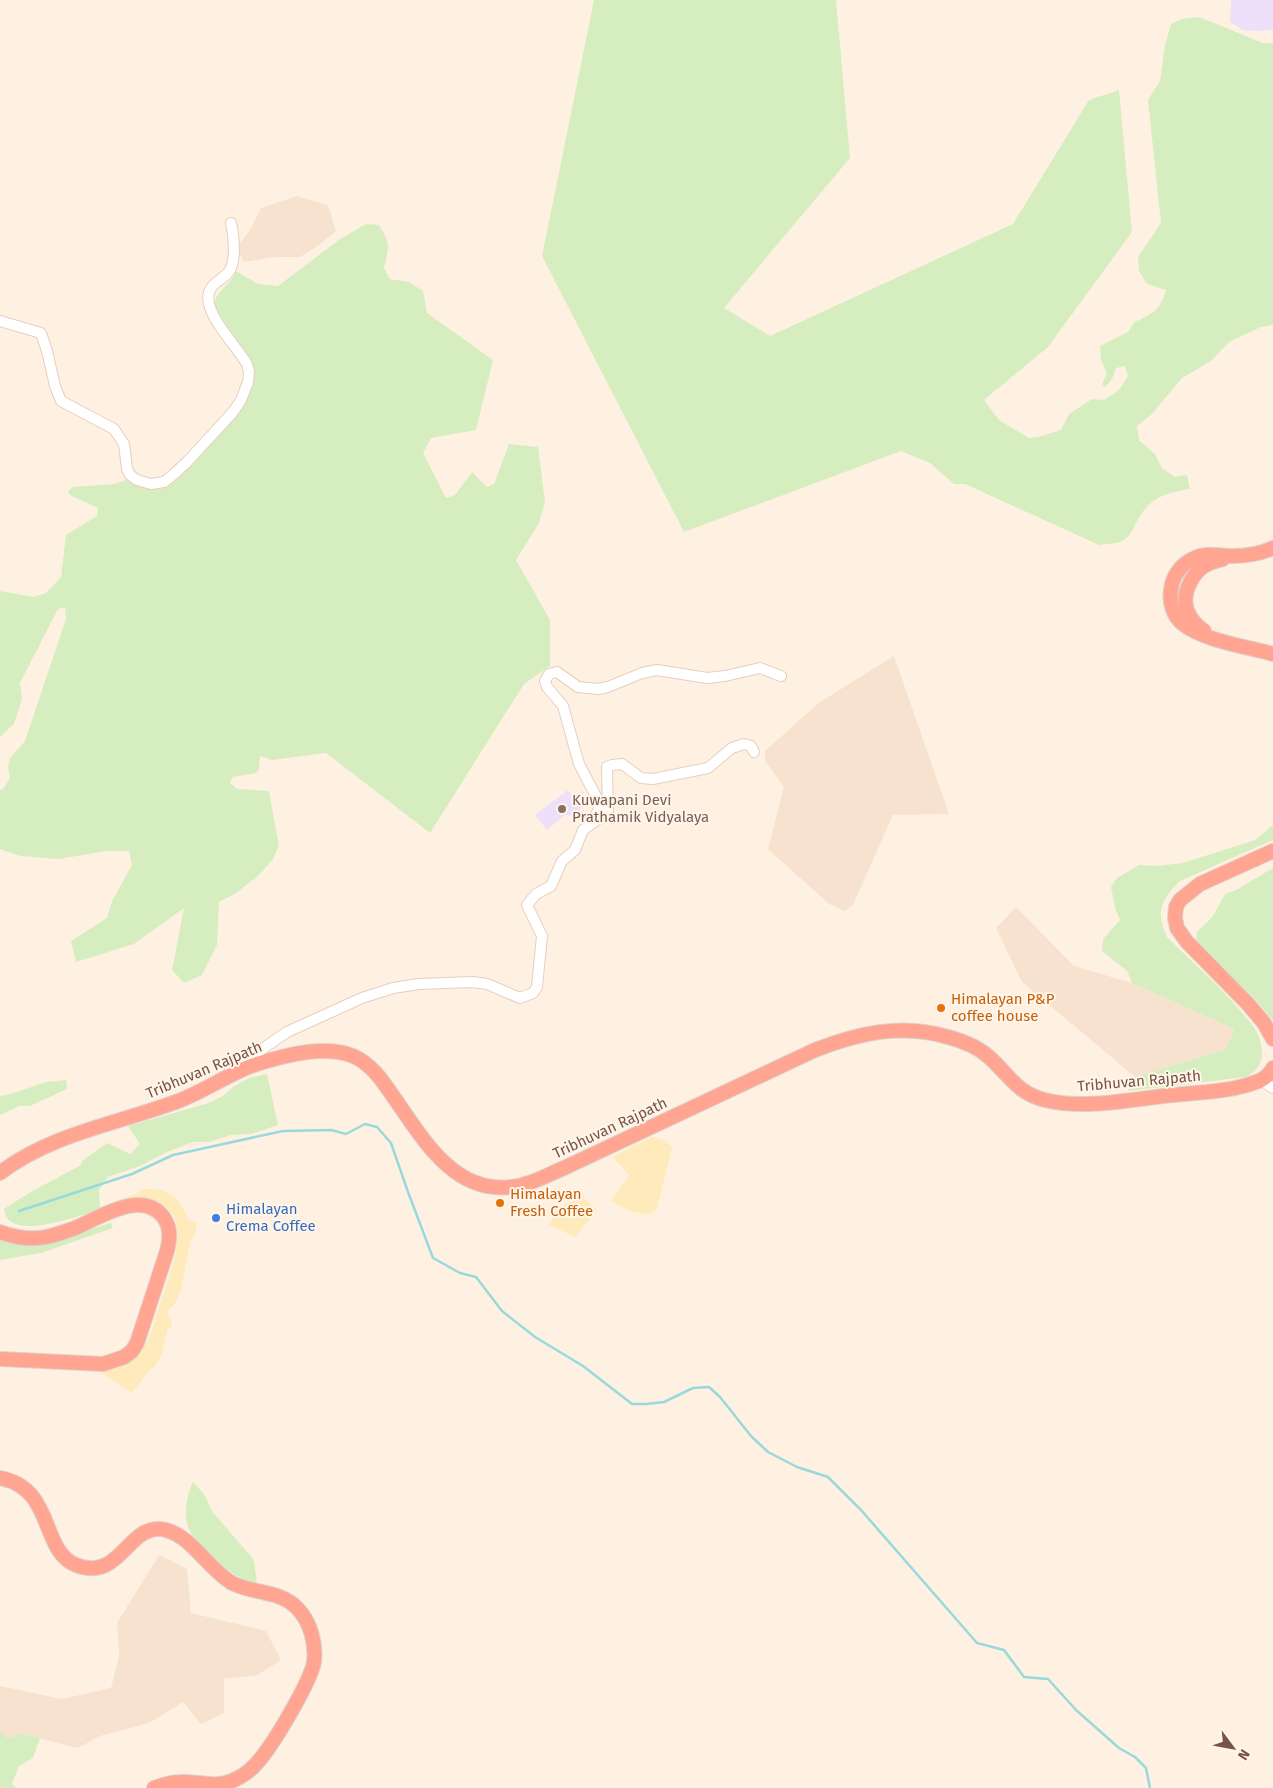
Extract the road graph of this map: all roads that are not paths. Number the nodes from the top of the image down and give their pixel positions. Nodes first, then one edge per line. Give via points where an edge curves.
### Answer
1 (231, 223) dead end
2 (0, 321) edge
3 (1273, 548) edge
4 (1273, 654) edge
5 (781, 676) dead end
6 (754, 752) dead end
7 (592, 824) junction
8 (1273, 851) edge
9 (1273, 1040) edge
10 (1273, 1068) edge
11 (1267, 1084) edge
12 (209, 1088) junction
13 (0, 1173) edge
14 (0, 1232) edge
15 (0, 1359) edge
16 (0, 1478) edge
17 (154, 1788) edge

1 - 2 street via 234,236 230,270 211,289 209,303 247,364 248,382 233,412 164,482 151,484 130,475 124,444 114,430 61,401 41,333
3 - 4 highway via 1257,554 1193,558 1177,572 1171,588 1171,604 1180,621 1191,629
5 - 7 street via 760,668 707,678 657,670 598,689 578,687 557,672 550,674 547,687 563,706 579,764 598,800 600,809
6 - 7 street via 751,746 744,744 732,748 708,768 654,779 641,778 622,764 612,764 607,767 608,812
7 - 12 street via 583,830 575,850 562,861 551,886 536,894 527,904 542,936 537,987 533,993 520,998 487,984 472,982 394,988 362,998 287,1032
8 - 9 highway via 1200,884 1180,900 1175,918 1177,928 1187,942 1248,1004
10 - 11 highway, Tribhuvan Rajpath
11 - 12 highway, Tribhuvan Rajpath via 1099,1103 1061,1103 1022,1091 988,1056 964,1042 922,1030 880,1031 809,1053 526,1184 498,1188 471,1181 445,1164 422,1138 380,1078 363,1062 350,1056 321,1051 290,1055 237,1072
12 - 13 highway, Tribhuvan Rajpath via 159,1108 62,1139
14 - 15 highway via 21,1237 46,1237 117,1209 139,1205 155,1209 162,1216 169,1237 139,1339 129,1353 103,1364
16 - 17 highway via 14,1482 30,1493 64,1558 76,1565 109,1564 149,1530 169,1530 181,1537 223,1577 240,1586 289,1601 306,1621 314,1646 312,1668 287,1718 256,1765 222,1784 207,1786 178,1782

